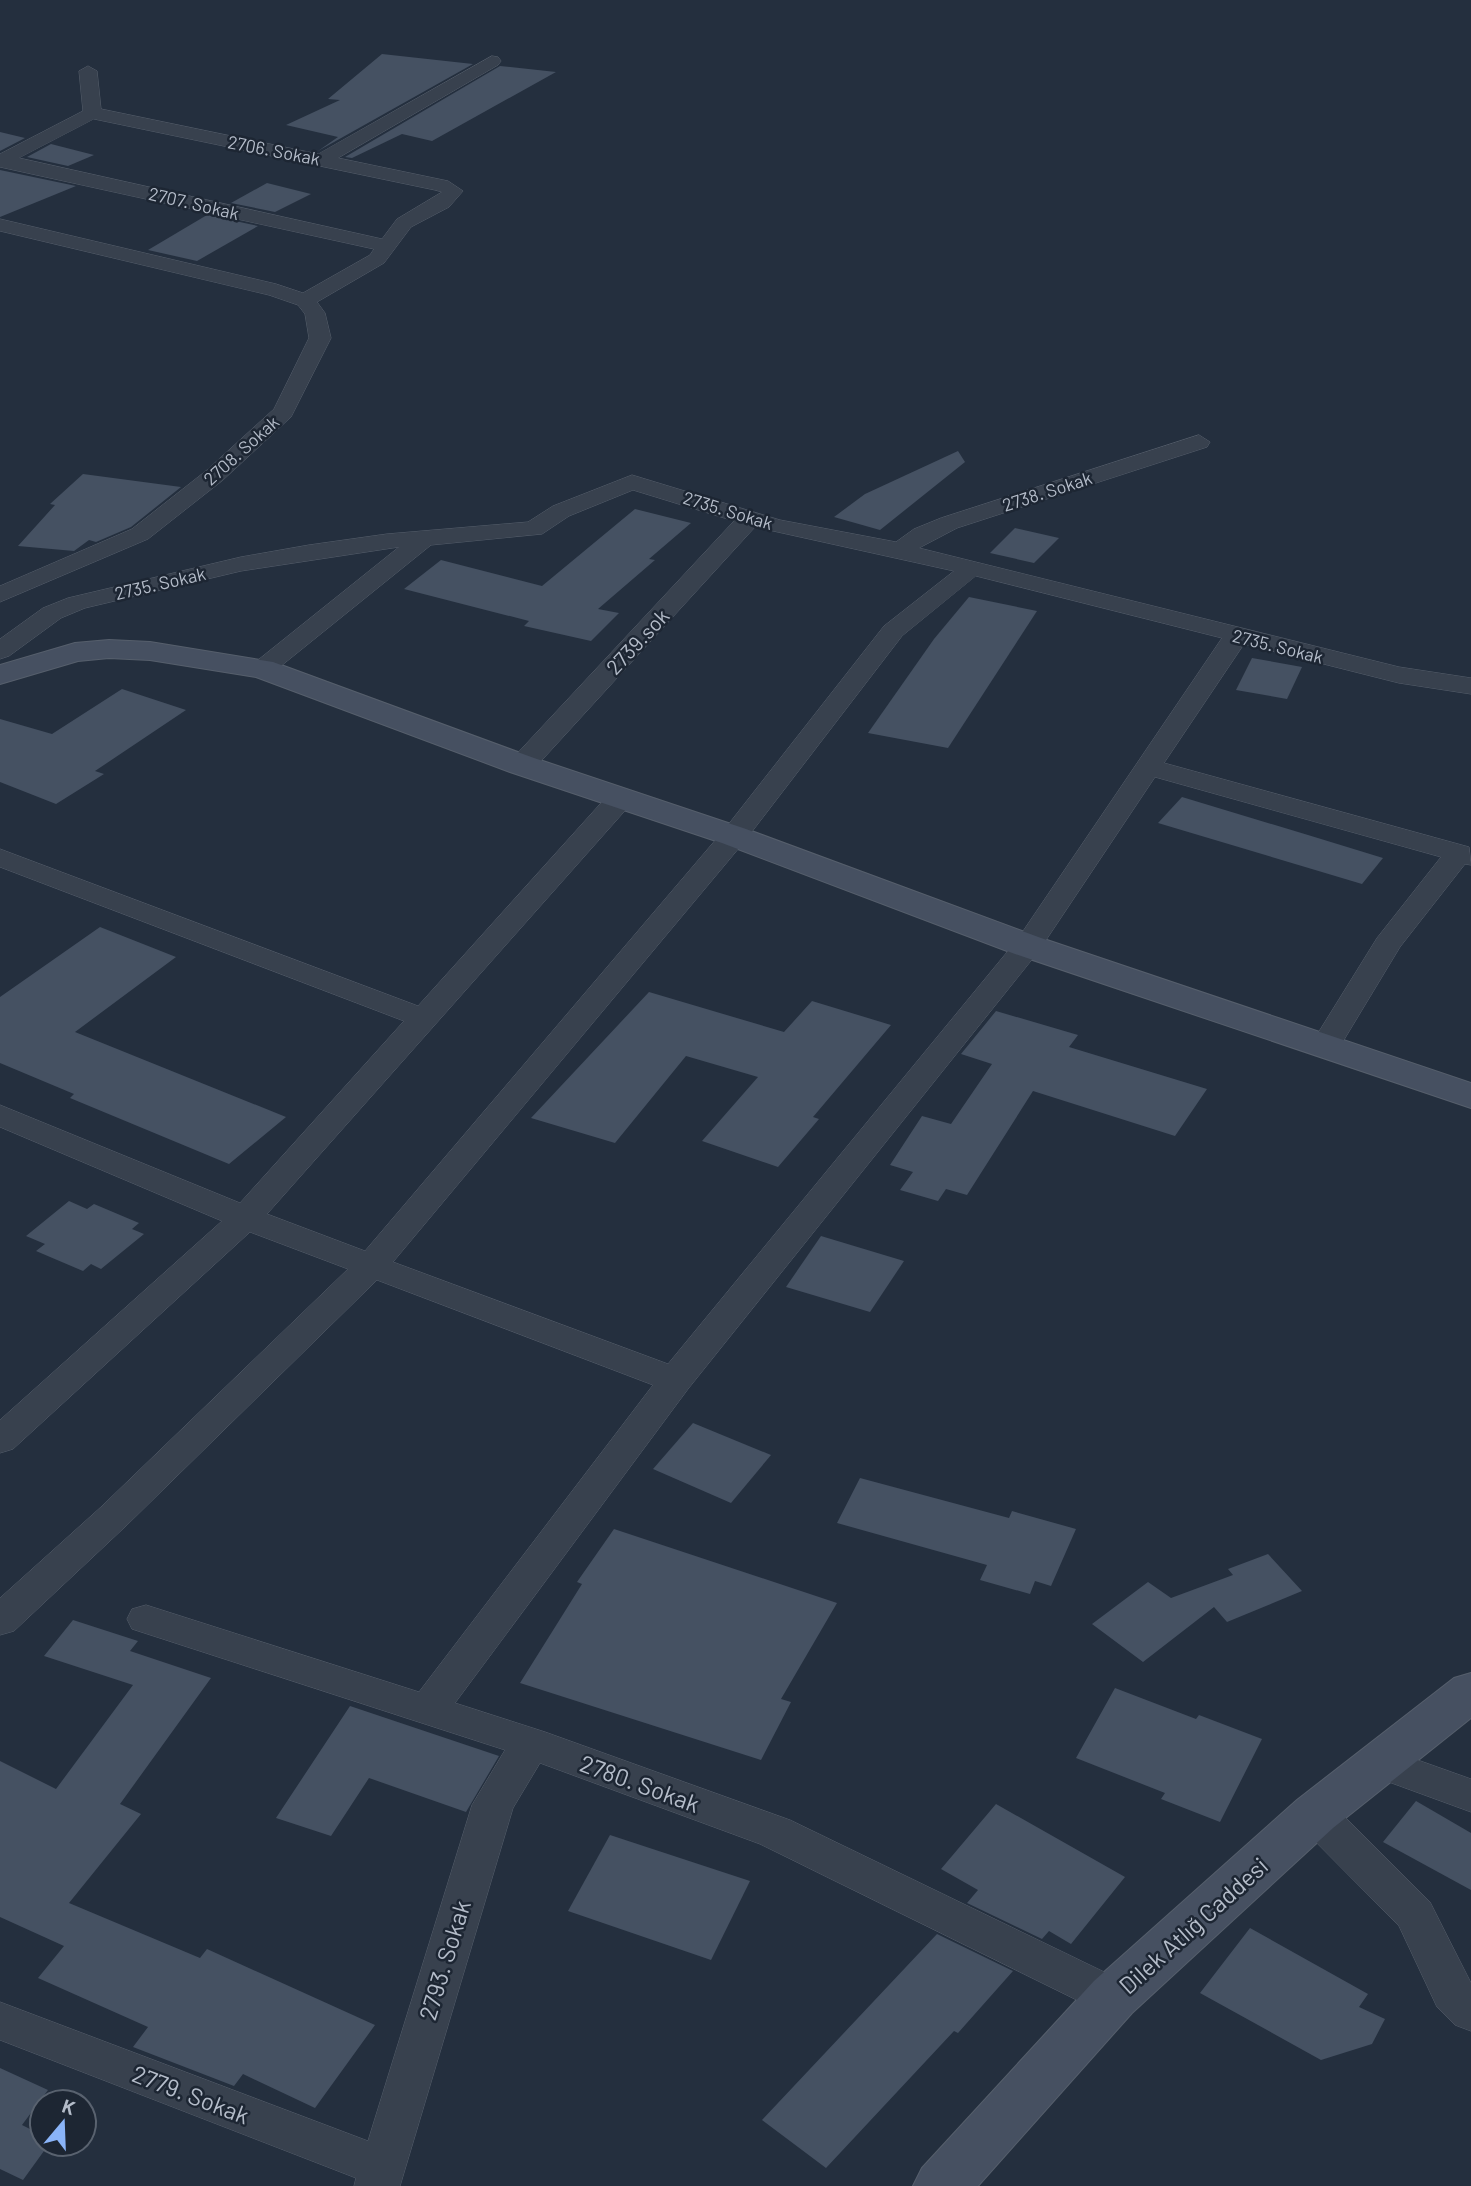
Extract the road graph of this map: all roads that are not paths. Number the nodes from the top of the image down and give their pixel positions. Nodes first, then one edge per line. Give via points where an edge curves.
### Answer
1 (492, 61) dead end
2 (88, 71) dead end
3 (92, 113) junction
4 (323, 159) junction
5 (1, 160) edge
6 (0, 225) edge
7 (386, 246) junction
8 (304, 301) junction
9 (1199, 442) dead end
10 (751, 517) junction
11 (426, 537) junction
12 (900, 550) junction
13 (972, 568) junction
14 (0, 595) edge
15 (1237, 635) junction
16 (0, 651) edge
17 (262, 669) junction
18 (0, 675) edge
19 (1471, 686) edge
20 (522, 765) junction
21 (1148, 767) junction
22 (620, 799) junction
23 (734, 836) junction
24 (1465, 855) edge
25 (0, 857) edge
26 (1028, 946) junction
27 (423, 1018) junction
28 (1325, 1046) junction
29 (1471, 1096) edge
30 (0, 1115) edge
31 (244, 1218) junction
32 (371, 1266) junction
33 (674, 1380) junction
34 (1, 1438) edge
35 (146, 1619) dead end
36 (0, 1620) edge
37 (1471, 1691) edge
38 (428, 1709) junction
39 (531, 1743) junction
40 (1381, 1763) junction
41 (1471, 1796) edge
42 (1315, 1814) junction
43 (1114, 1997) junction
44 (1471, 2012) edge
45 (0, 2021) edge
46 (379, 2176) edge
47 (942, 2186) edge

1 - 4 street
2 - 3 street
3 - 4 street, 2706. Sokak
3 - 5 street
4 - 7 street, 2706. Sokak via 454,191 442,203 404,223
5 - 7 street, 2707. Sokak
6 - 8 street via 247,282
7 - 8 street via 366,267
8 - 14 street, 2708. Sokak via 315,313 320,338 283,412 265,432 141,534
9 - 12 street, 2738. Sokak via 949,523
10 - 11 street, 2735. Sokak via 632,482 561,511 534,529
10 - 12 street, 2735. Sokak
10 - 20 street, 2739.sok
11 - 16 street, 2735. Sokak via 241,564 89,600 52,613
11 - 17 street
12 - 13 street, 2735. Sokak
13 - 15 street, 2735. Sokak
13 - 23 street via 893,631
15 - 19 street, 2735. Sokak via 1399,676
15 - 21 street
17 - 18 street via 109,649 53,657
17 - 20 street
20 - 22 street
21 - 24 street
21 - 26 street
22 - 23 street
22 - 27 street
23 - 26 street
23 - 32 street
24 - 28 street via 1387,944
25 - 27 street
26 - 28 street
26 - 33 street
27 - 31 street
28 - 29 street
30 - 31 street
31 - 32 street
31 - 34 street
32 - 33 street
32 - 36 street
33 - 38 street
35 - 38 street, 2780. Sokak
37 - 40 street, Dilek Atlığ Caddesi
38 - 39 street, 2780. Sokak
39 - 43 street, 2780. Sokak via 775,1832
39 - 46 street, 2793. Sokak via 493,1805
40 - 41 street
40 - 42 street, Dilek Atlığ Caddesi
42 - 43 street, Dilek Atlığ Caddesi
42 - 44 street via 1415,1914 1453,1994
43 - 47 street, Dilek Atlığ Caddesi
45 - 46 street, 2779. Sokak

